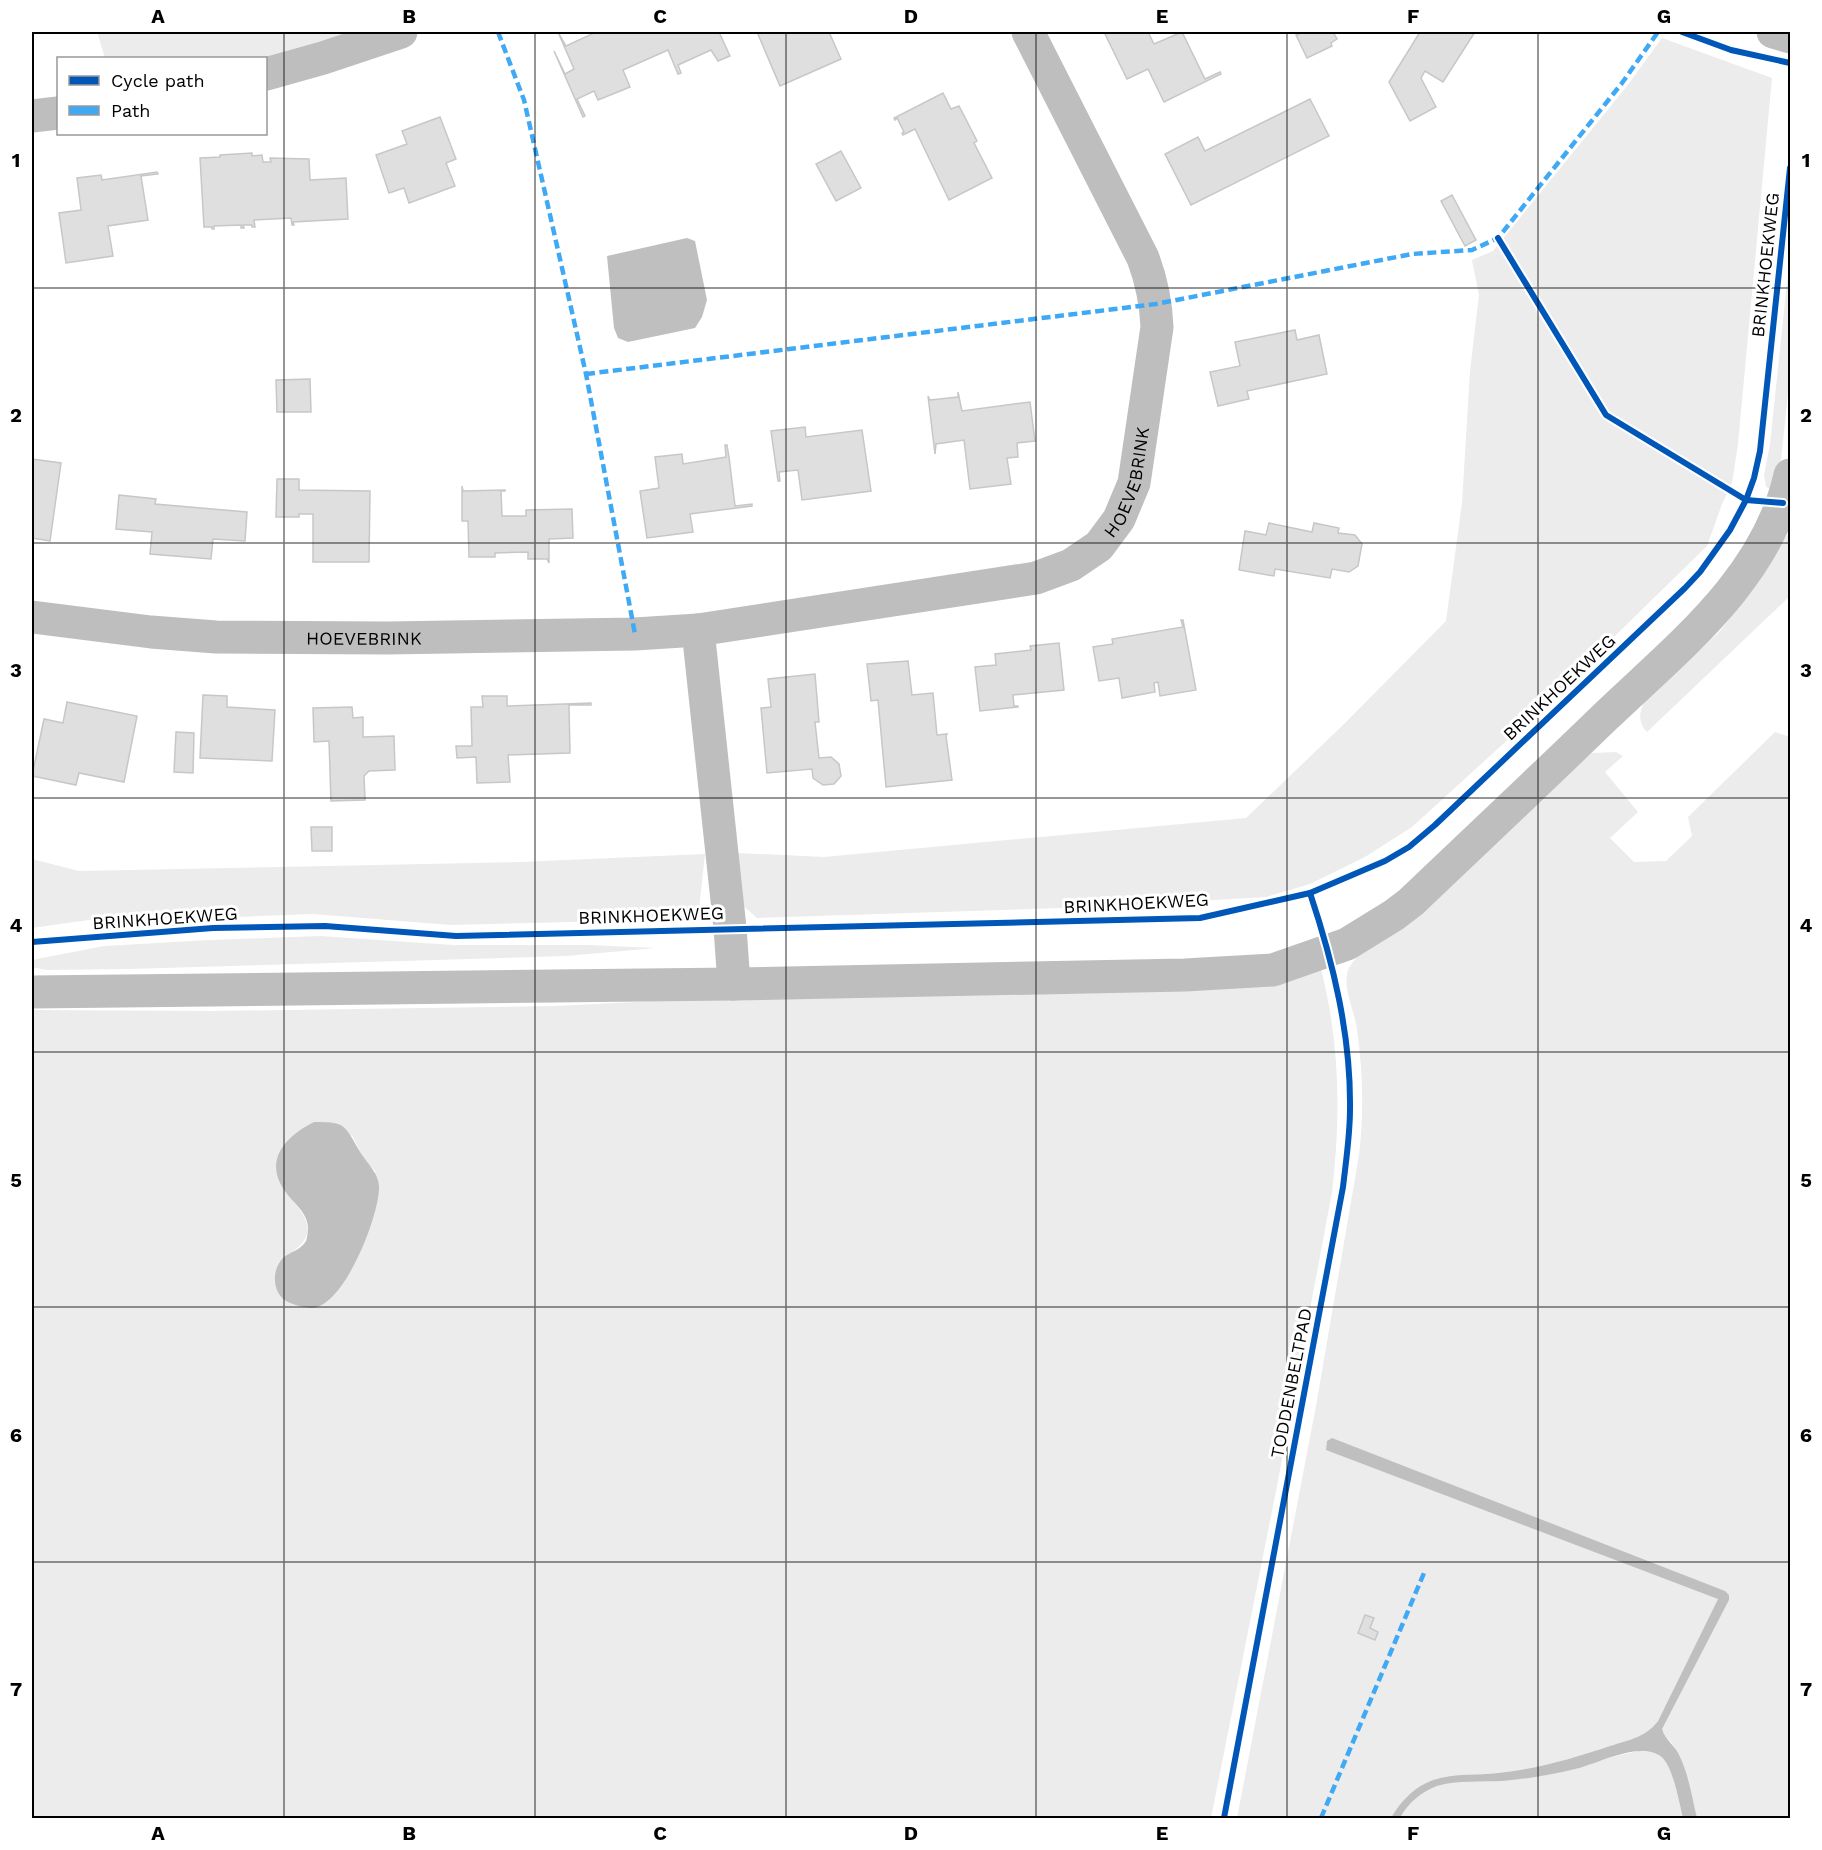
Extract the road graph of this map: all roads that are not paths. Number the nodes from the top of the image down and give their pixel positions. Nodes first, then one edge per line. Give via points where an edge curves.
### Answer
1 (401, 32) edge
2 (1028, 32) edge
3 (1773, 32) edge
4 (1791, 38) edge
5 (267, 74) edge
6 (57, 112) edge
7 (32, 116) edge
8 (1791, 475) edge
9 (32, 617) edge
10 (698, 630) junction
11 (734, 984) junction
12 (32, 993) edge

1 - 5 street
2 - 10 street, HOEVEBRINK via 1143,258 1156,304 1157,327 1134,483 1119,519 1099,546 1071,565 1036,578
3 - 4 street
6 - 7 street
8 - 11 street via 1783,503 1760,552 1721,604 1411,902 1347,944 1273,970
9 - 10 street, HOEVEBRINK via 216,637 400,638
10 - 11 street
11 - 12 street

